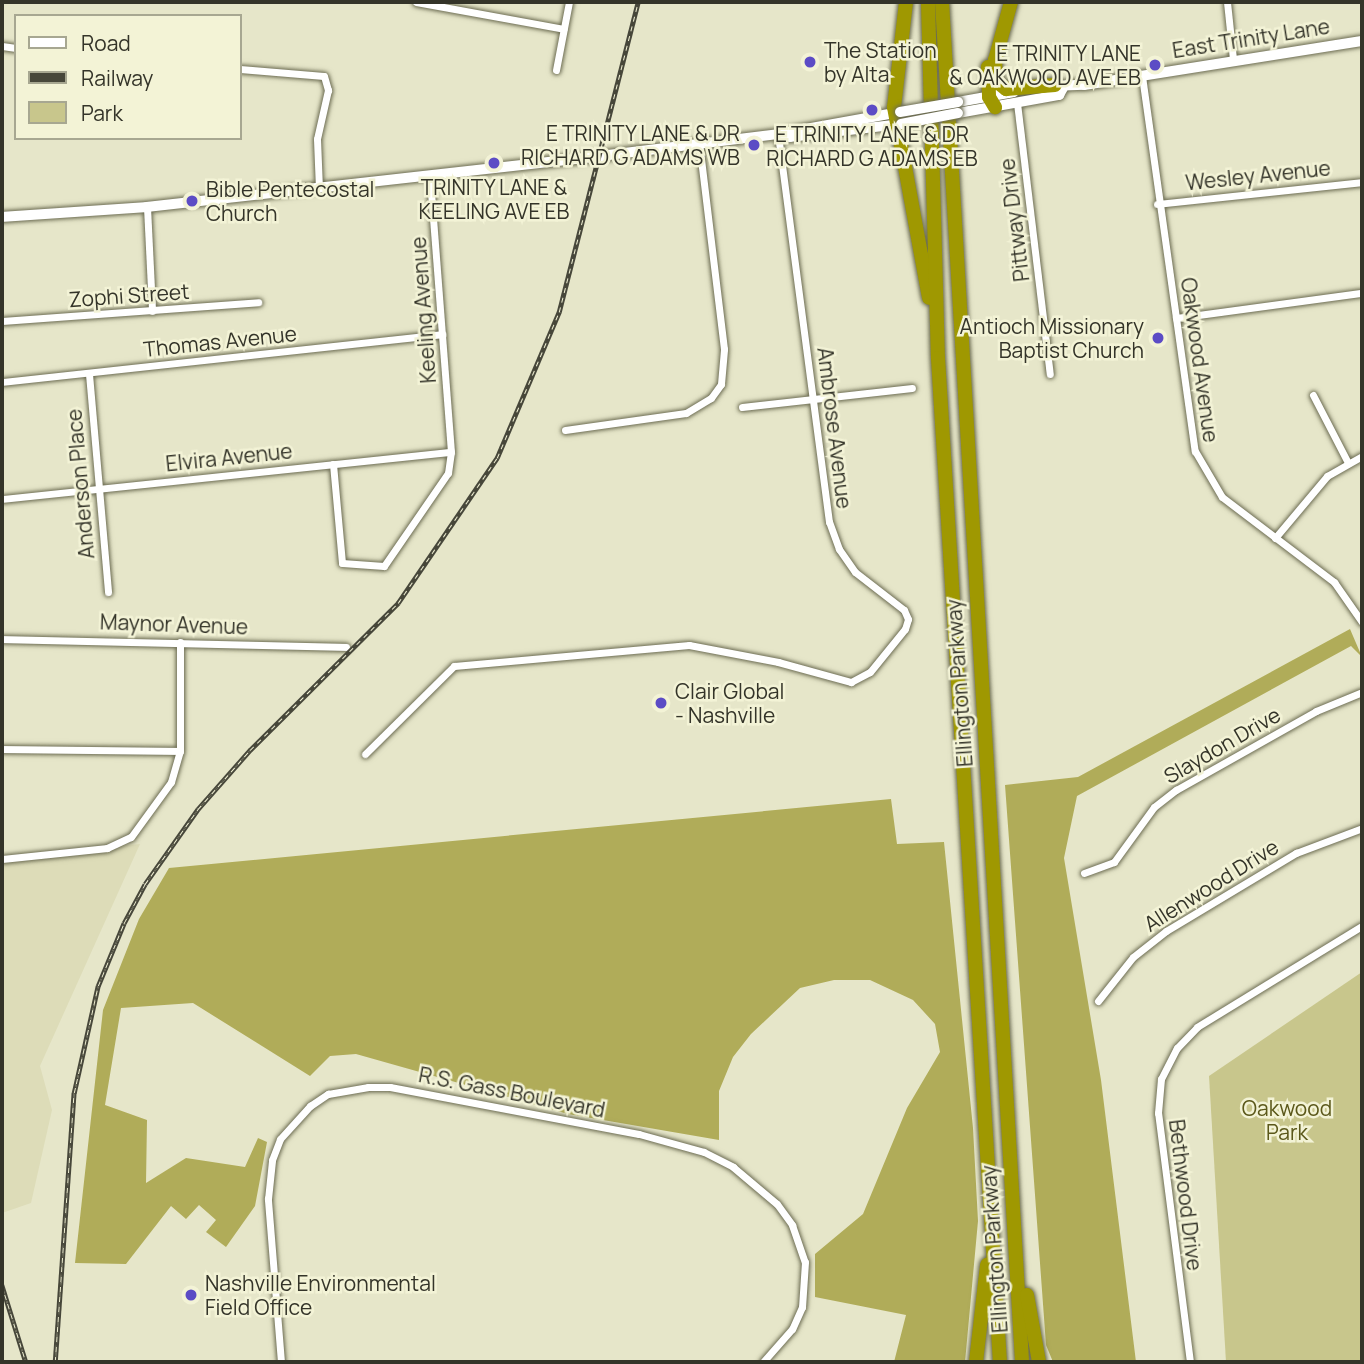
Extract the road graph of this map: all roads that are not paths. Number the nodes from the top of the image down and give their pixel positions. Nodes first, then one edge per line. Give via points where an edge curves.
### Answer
1 (415, 2) edge
2 (569, 2) edge
3 (906, 2) edge
4 (928, 2) edge
5 (942, 2) edge
6 (950, 2) edge
7 (1004, 2) edge
8 (1012, 2) edge
9 (1227, 2) edge
10 (564, 29) junction
11 (1362, 41) edge
12 (1233, 59) junction
13 (943, 66) junction
14 (242, 69) edge
15 (556, 71) dead end
16 (1142, 76) junction
17 (1059, 87) junction
18 (994, 95) junction
19 (1017, 103) junction
20 (898, 118) junction
21 (778, 134) junction
22 (699, 143) junction
23 (430, 176) junction
24 (1362, 182) edge
25 (319, 188) junction
26 (1157, 204) junction
27 (147, 207) junction
28 (2, 217) edge
29 (1362, 293) edge
30 (258, 302) dead end
31 (152, 311) junction
32 (1175, 318) junction
33 (2, 321) edge
34 (442, 334) junction
35 (938, 358) junction
36 (89, 374) junction
37 (1050, 374) dead end
38 (2, 382) edge
39 (912, 388) dead end
40 (1313, 395) dead end
41 (813, 399) junction
42 (742, 407) dead end
43 (565, 430) dead end
44 (452, 452) junction
45 (1362, 456) edge
46 (1347, 461) junction
47 (332, 464) junction
48 (97, 488) junction
49 (2, 499) edge
50 (1275, 538) junction
51 (108, 592) dead end
52 (1362, 621) edge
53 (2, 639) edge
54 (180, 642) junction
55 (346, 647) dead end
56 (1362, 692) edge
57 (2, 748) edge
58 (180, 751) junction
59 (365, 754) dead end
60 (1362, 828) edge
61 (2, 859) edge
62 (1084, 873) dead end
63 (1362, 926) edge
64 (1098, 1001) dead end
65 (1007, 1114) junction
66 (990, 1201) junction
67 (282, 1360) edge
68 (763, 1362) edge
69 (976, 1362) edge
70 (1000, 1362) edge
71 (1022, 1362) edge
72 (1040, 1362) edge
73 (1190, 1362) edge

1 - 10 street
2 - 10 street
3 - 20 highway
4 - 35 highway, Ellington Parkway
5 - 13 highway, Ellington Parkway
6 - 13 highway
7 - 18 highway via 988,60
8 - 18 highway via 995,60
9 - 12 street
10 - 15 street
11 - 12 main road, East Trinity Lane
12 - 16 main road, East Trinity Lane
13 - 65 highway, Ellington Parkway
14 - 25 street via 324,76 328,90 317,139
16 - 17 main road, East Trinity Lane
16 - 26 street, Oakwood Avenue
17 - 18 highway via 1006,89
17 - 19 main road, East Trinity Lane via 1059,95
18 - 19 main road, East Trinity Lane
18 - 20 main road, East Trinity Lane, bridge via 958,108
19 - 37 street, Pittway Drive
20 - 21 main road, East Trinity Lane via 790,137
20 - 35 highway
21 - 22 main road, East Trinity Lane
21 - 41 street, Ambrose Avenue
22 - 23 main road, East Trinity Lane
22 - 43 street via 724,349 721,384 711,398 686,413
23 - 25 main road, East Trinity Lane
23 - 34 street, Keeling Avenue
24 - 26 street, Wesley Avenue
25 - 27 main road, East Trinity Lane
26 - 32 street, Oakwood Avenue
27 - 28 main road, East Trinity Lane
27 - 31 street
29 - 32 street
30 - 31 street, Zophi Street
31 - 33 street, Zophi Street
32 - 50 street, Oakwood Avenue via 1188,423 1205,473 1229,504
34 - 36 street, Thomas Avenue
34 - 44 street, Keeling Avenue
35 - 66 highway, Ellington Parkway
36 - 38 street, Thomas Avenue
36 - 48 street, Anderson Place
39 - 41 street
40 - 46 street
41 - 42 street
41 - 59 street, Ambrose Avenue via 824,496 839,549 855,572 904,610 908,619 862,680 840,682 778,662 689,645 454,666
44 - 47 street, Elvira Avenue
44 - 47 street via 448,473 384,566 342,563
45 - 46 street
46 - 50 street via 1311,490
47 - 48 street, Elvira Avenue
48 - 49 street, Elvira Avenue
48 - 51 street, Anderson Place
50 - 52 street, Oakwood Avenue via 1334,582
53 - 54 street, Maynor Avenue
54 - 55 street, Maynor Avenue
54 - 58 street
56 - 62 street, Slaydon Drive via 1316,711 1175,790 1154,807 1114,862
57 - 58 street
58 - 61 street via 171,782 120,845
60 - 64 street, Allenwood Drive via 1296,853 1166,931 1133,957
63 - 73 street, Bethwood Drive via 1197,1027 1177,1048 1161,1079 1157,1112
65 - 71 highway, Ellington Parkway
65 - 72 highway via 1026,1290
66 - 69 highway
66 - 70 highway, Ellington Parkway
67 - 68 street, R.S. Gass Boulevard via 268,1199 272,1160 280,1139 294,1121 328,1094 347,1088 390,1087 670,1141 733,1167 777,1204 792,1225 805,1262 802,1307 792,1329

